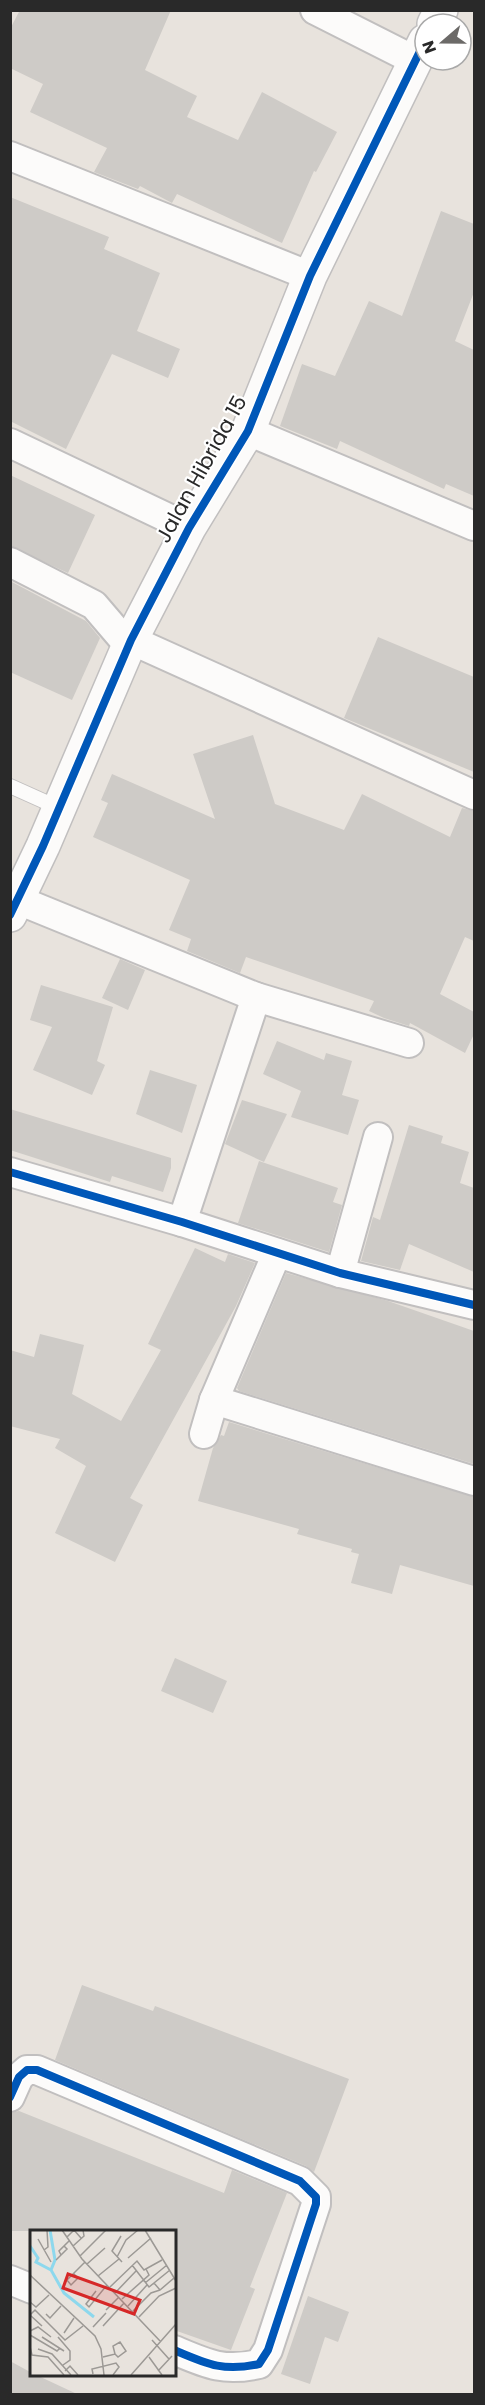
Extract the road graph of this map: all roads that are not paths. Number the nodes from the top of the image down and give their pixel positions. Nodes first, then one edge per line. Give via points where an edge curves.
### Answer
1 (315, 10) edge
2 (413, 48) edge
3 (413, 65) edge
4 (10, 156) edge
5 (310, 276) junction
6 (248, 431) junction
7 (10, 443) edge
8 (474, 526) edge
9 (189, 528) junction
10 (10, 562) edge
11 (130, 643) junction
12 (10, 786) edge
13 (474, 795) edge
14 (59, 808) junction
15 (14, 908) edge
16 (256, 997) junction
17 (409, 1043) dead end
18 (378, 1137) dead end
19 (10, 1172) edge
20 (182, 1222) junction
21 (277, 1253) junction
22 (340, 1273) junction
23 (474, 1305) edge
24 (214, 1400) junction
25 (204, 1434) dead end
26 (474, 1481) edge
27 (10, 2097) edge
28 (10, 2280) edge
29 (30, 2288) edge
30 (176, 2351) edge

1 - 2 street
3 - 5 street, Jalan Hibrida 15
4 - 5 street
5 - 6 street, Jalan Hibrida 15
6 - 8 street
6 - 9 street, Jalan Hibrida 15
7 - 9 street
9 - 11 street, Jalan Hibrida 15
10 - 11 street via 94,605
11 - 13 street
11 - 14 street, Jalan Hibrida 15
12 - 14 lane
14 - 15 street, Jalan Hibrida 15
15 - 16 street
16 - 17 street
16 - 20 street
18 - 22 street
19 - 20 street
20 - 21 street
21 - 22 street
21 - 24 street
22 - 23 street
24 - 25 street
24 - 26 street
27 - 30 street via 19,2077 27,2070 37,2070 300,2181 316,2197 268,2350 258,2364 238,2369 213,2367
28 - 29 street

